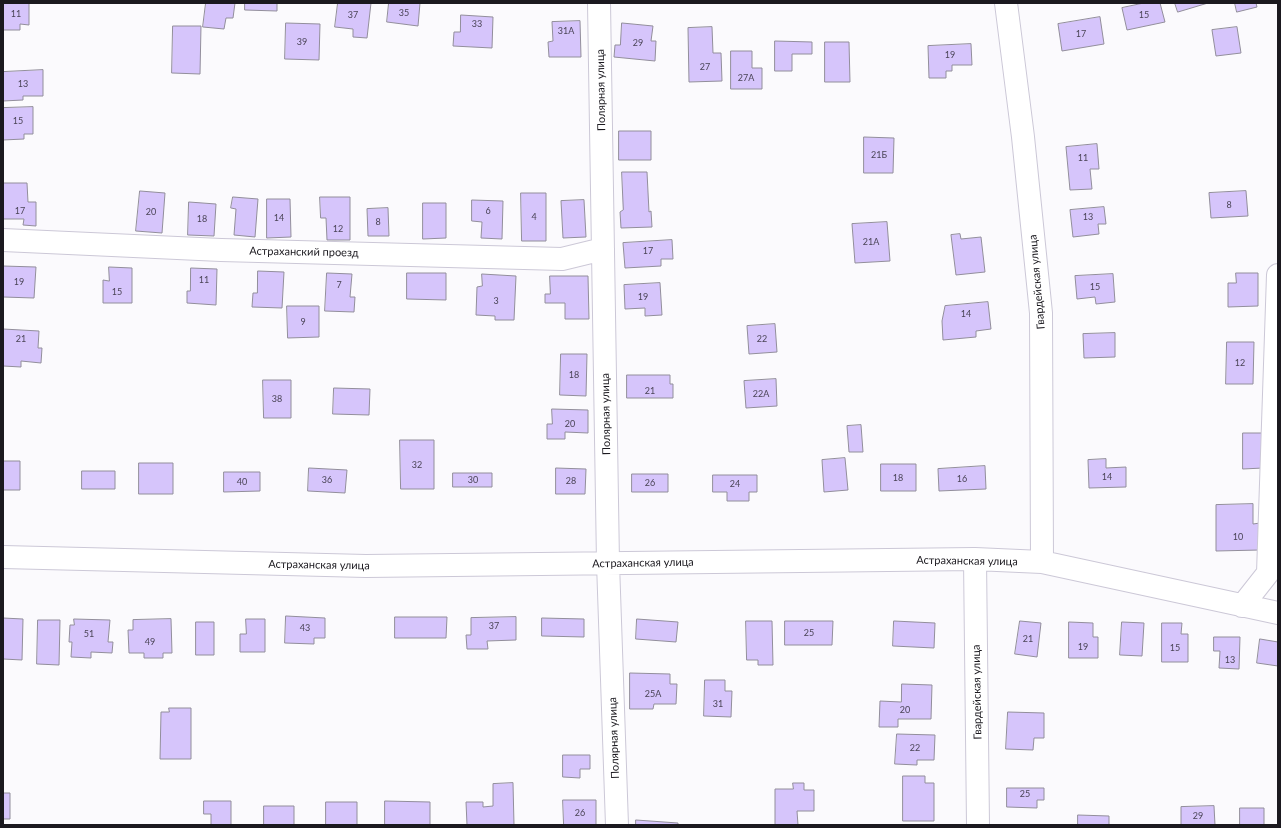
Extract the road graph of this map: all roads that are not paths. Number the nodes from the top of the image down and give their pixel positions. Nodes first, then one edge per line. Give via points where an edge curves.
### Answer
1 (599, 3) edge
2 (1006, 3) edge
3 (3, 240) edge
4 (603, 249) junction
5 (1278, 275) edge
6 (3, 557) edge
7 (976, 559) junction
8 (1042, 562) junction
9 (608, 563) junction
10 (1242, 606) junction
11 (1278, 613) edge
12 (617, 825) edge
13 (978, 825) edge

1 - 4 street, Полярная улица
2 - 8 street, Гвардейская улица via 1041,314
3 - 4 street, Астраханский проезд via 221,250 562,259
4 - 9 street, Полярная улица
5 - 10 street via 1268,573
6 - 9 street, Астраханская улица via 366,566
7 - 8 street, Астраханская улица
7 - 9 street, Астраханская улица
7 - 13 street, Гвардейская улица
8 - 10 street, Астраханская улица
9 - 12 street, Полярная улица
10 - 11 street, Астраханская улица

